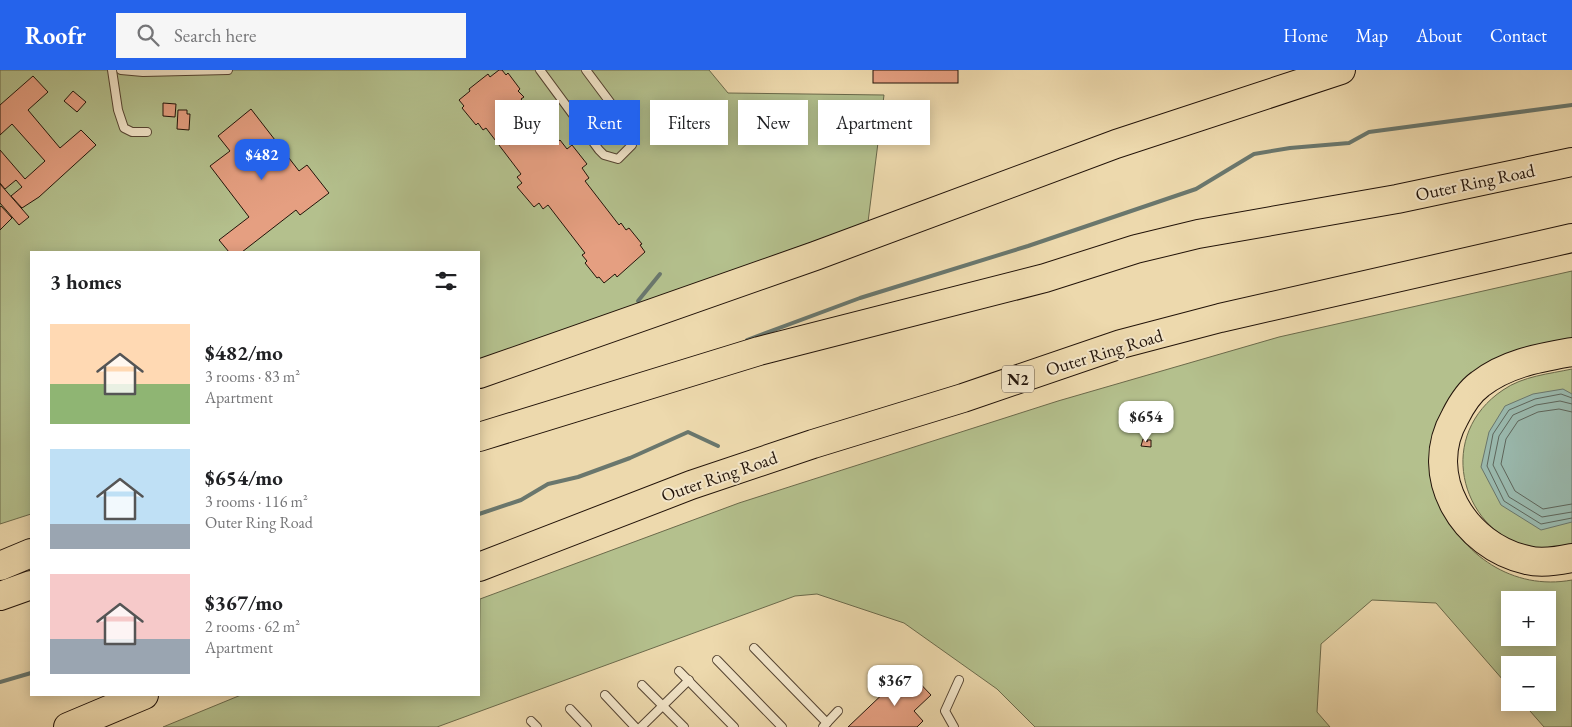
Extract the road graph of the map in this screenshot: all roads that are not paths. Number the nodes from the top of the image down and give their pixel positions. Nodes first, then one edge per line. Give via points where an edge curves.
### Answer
1 (112, 70) edge
2 (120, 70) edge
3 (228, 70) edge
4 (540, 70) edge
5 (586, 70) edge
6 (1341, 70) edge
7 (147, 132) dead end
8 (1572, 162) edge
9 (1572, 238) edge
10 (1572, 352) edge
11 (480, 374) edge
12 (480, 438) edge
13 (30, 552) edge
14 (1572, 558) edge
15 (0, 566) edge
16 (480, 567) edge
17 (30, 586) edge
18 (0, 596) edge
19 (754, 648) dead end
20 (717, 660) dead end
21 (679, 670) dead end
22 (689, 680) junction
23 (959, 680) dead end
24 (642, 685) dead end
25 (606, 695) dead end
26 (142, 696) edge
27 (663, 705) junction
28 (570, 709) dead end
29 (838, 712) dead end
30 (531, 721) dead end
31 (825, 725) edge
32 (68, 727) edge
33 (537, 727) edge
34 (587, 727) edge
35 (636, 727) edge
36 (641, 727) edge
37 (684, 727) edge
38 (734, 727) edge
39 (782, 727) edge
40 (954, 727) edge

1 - 7 lane via 124,128 132,132
2 - 3 lane
4 - 5 lane via 599,150 618,159 632,145 630,129
6 - 11 highway via 1116,144 815,256
8 - 12 highway, Outer Ring Road via 1397,199 1198,234 1136,249 1044,278 759,351
9 - 16 highway, Outer Ring Road / N2 via 1220,318 1121,344 691,485
10 - 14 highway via 1524,361 1500,370 1478,385 1450,425 1443,450 1444,477 1452,503 1472,531 1498,550 1528,560
13 - 15 highway
17 - 18 highway
19 - 31 lane
20 - 39 lane
21 - 22 lane
22 - 27 lane
22 - 38 lane
23 - 40 lane via 945,711
24 - 27 lane
25 - 35 lane
26 - 32 highway
27 - 36 lane
27 - 37 lane
28 - 34 lane
29 - 31 lane
30 - 33 lane

